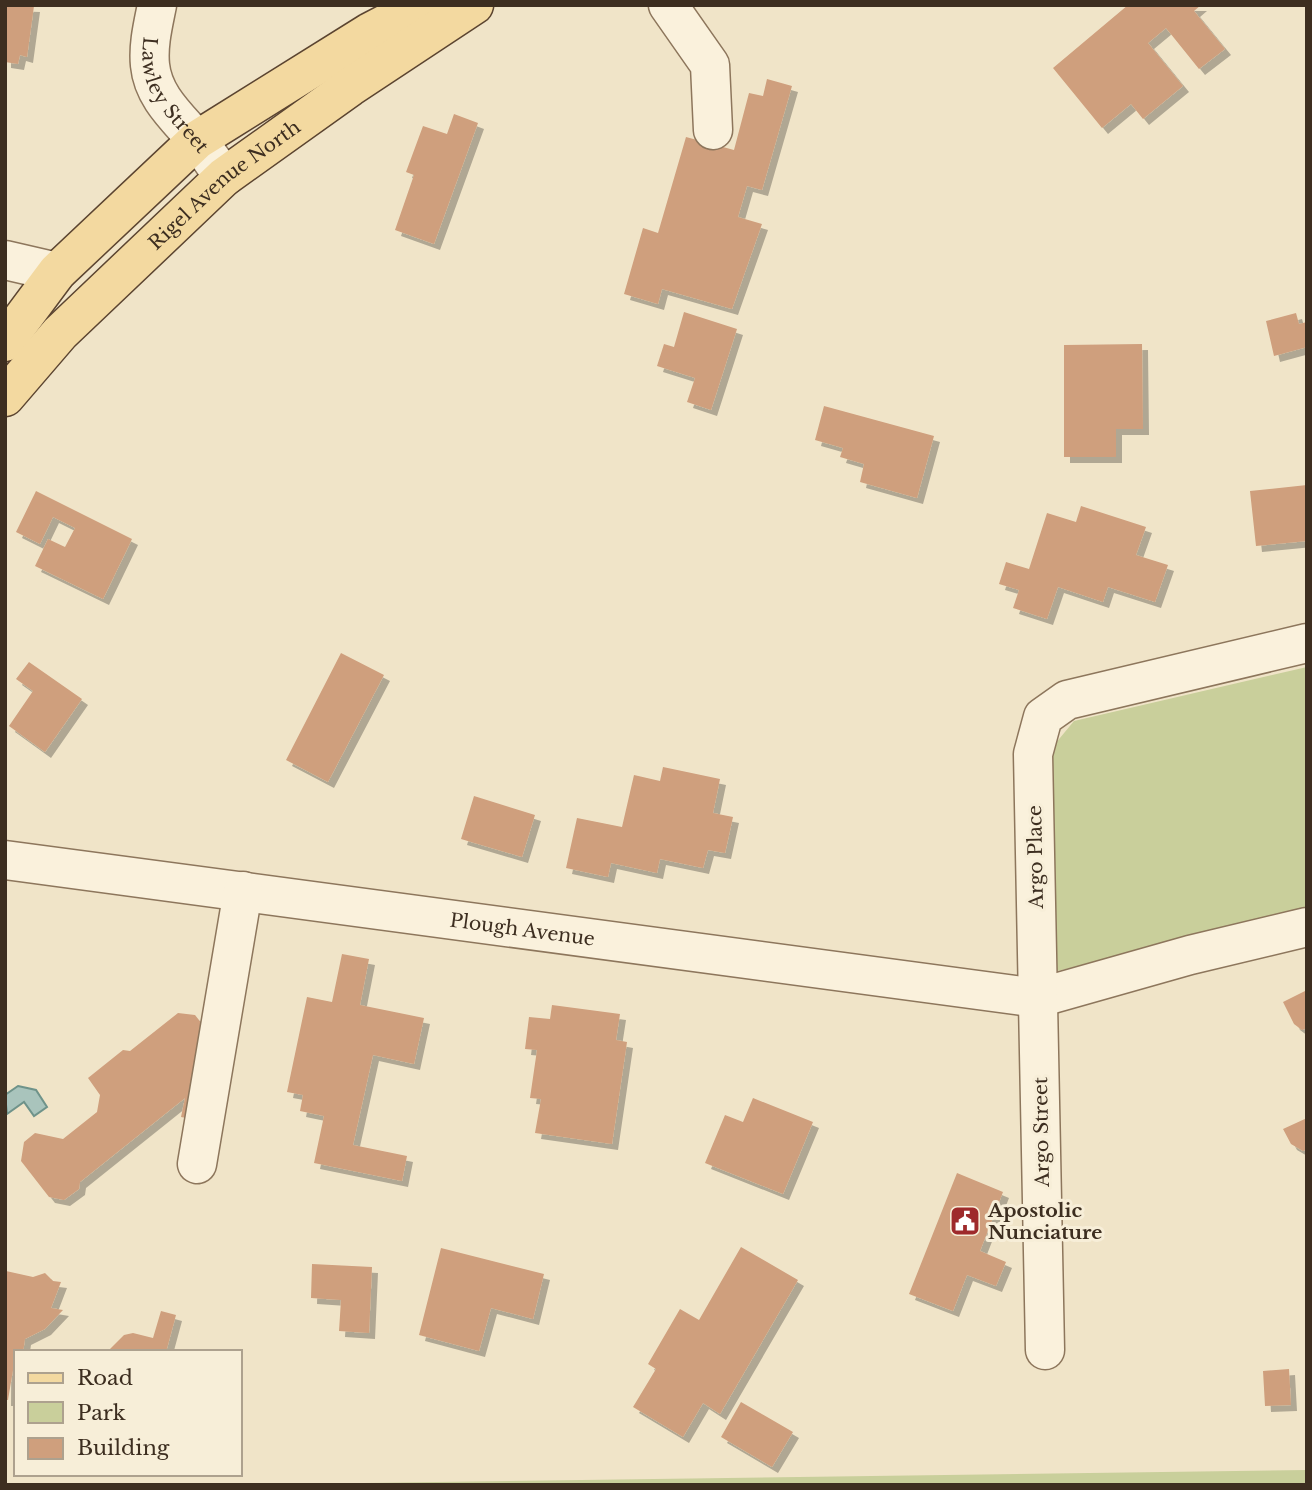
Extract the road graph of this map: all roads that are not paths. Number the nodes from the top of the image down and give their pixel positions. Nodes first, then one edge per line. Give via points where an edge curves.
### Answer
1 (157, 5) edge
2 (422, 5) edge
3 (474, 5) edge
4 (668, 5) edge
5 (713, 130) dead end
6 (197, 140) junction
7 (224, 177) junction
8 (140, 258) junction
9 (5, 260) edge
10 (57, 272) junction
11 (60, 333) junction
12 (5, 342) edge
13 (5, 397) edge
14 (1307, 643) edge
15 (5, 860) edge
16 (243, 891) junction
17 (1307, 927) edge
18 (1038, 998) junction
19 (197, 1164) dead end
20 (1045, 1350) dead end

1 - 6 street, Lawley Street via 150,67 165,106
2 - 6 main road, Rigel Avenue North via 370,32
3 - 7 main road, Rigel Avenue North
4 - 5 street via 710,65
6 - 7 street, Lawley Street
6 - 10 main road, Rigel Avenue North
7 - 8 main road, Rigel Avenue North
8 - 10 main road via 92,275
8 - 11 main road, Rigel Avenue North
9 - 10 street
10 - 11 main road
10 - 12 main road, Rigel Avenue North
11 - 13 main road, Rigel Avenue North
14 - 18 street, Argo Place via 1119,685 1067,700 1043,717 1033,754
15 - 16 street, Plough Avenue
16 - 18 street, Plough Avenue
16 - 19 street
17 - 18 street
18 - 20 street, Argo Street

